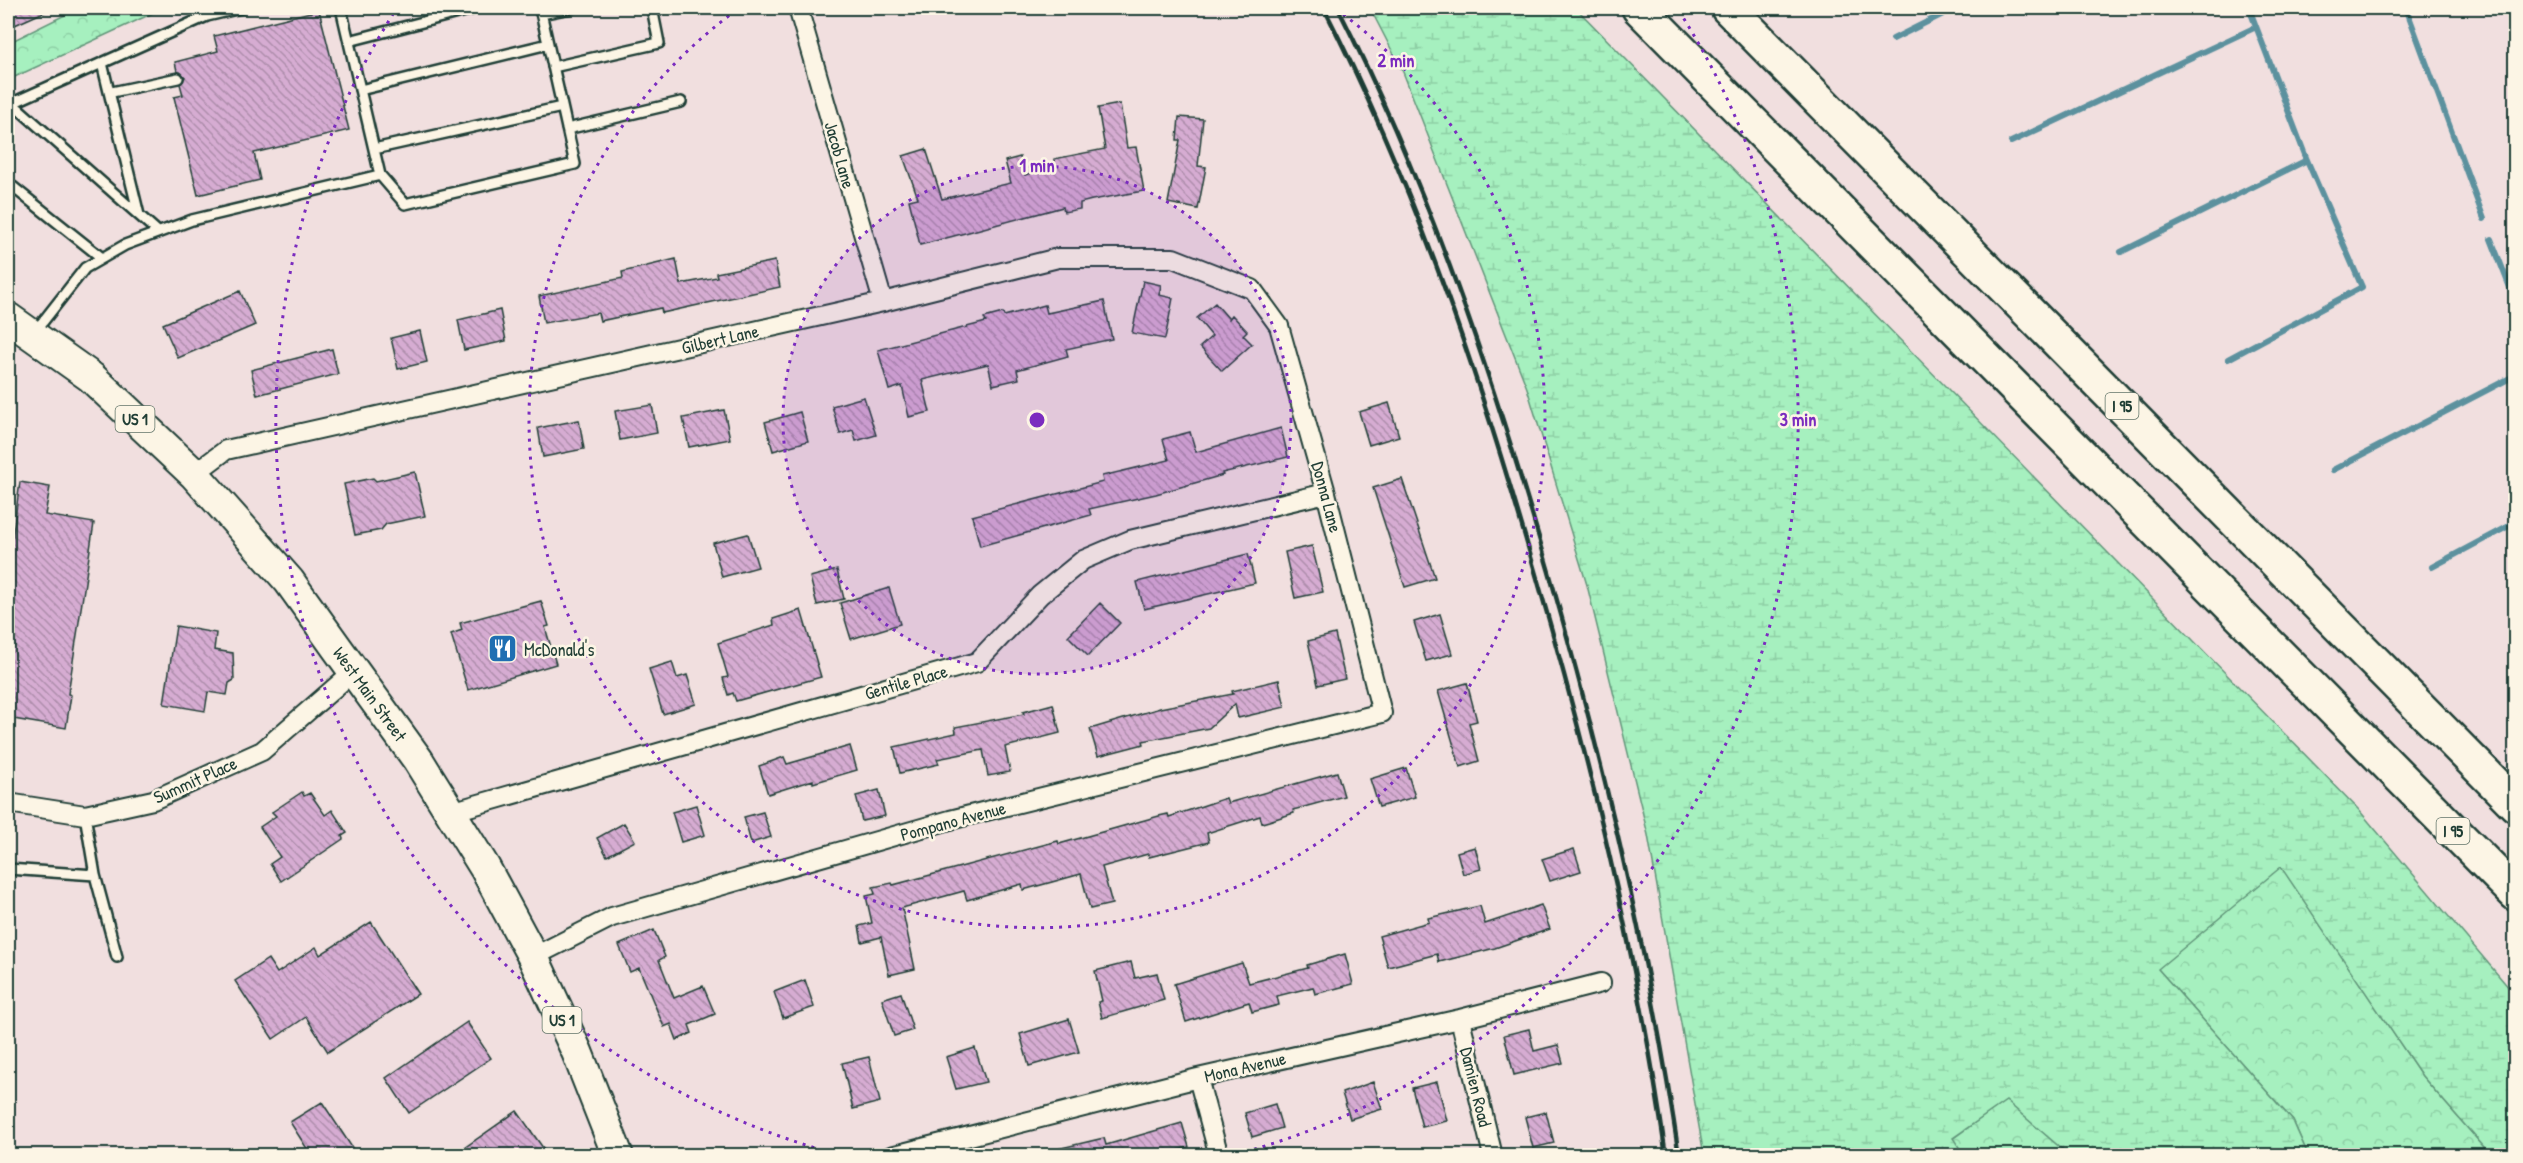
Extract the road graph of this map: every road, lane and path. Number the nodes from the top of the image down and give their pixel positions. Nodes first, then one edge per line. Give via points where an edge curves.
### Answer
1 (241, 8) edge
2 (341, 8) edge
3 (477, 8) edge
4 (571, 8) edge
5 (652, 8) edge
6 (798, 8) edge
7 (1639, 8) edge
8 (1728, 8) edge
9 (541, 10) edge
10 (349, 41) junction
11 (548, 44) junction
12 (102, 63) junction
13 (553, 67) junction
14 (178, 78) dead end
15 (360, 90) junction
16 (112, 92) junction
17 (681, 102) dead end
18 (10, 104) edge
19 (562, 107) junction
20 (567, 129) junction
21 (374, 149) junction
22 (380, 175) junction
23 (8, 183) edge
24 (139, 215) junction
25 (158, 232) junction
26 (102, 258) junction
27 (1251, 289) joint
28 (883, 302) junction
29 (8, 318) edge
30 (32, 335) junction
31 (194, 474) junction
32 (1326, 494) junction
33 (354, 671) junction
34 (1382, 713) joint
35 (2391, 768) junction
36 (8, 803) edge
37 (2516, 805) edge
38 (451, 812) junction
39 (85, 815) junction
40 (8, 869) edge
41 (95, 875) junction
42 (2516, 894) edge
43 (2516, 910) edge
44 (117, 957) dead end
45 (533, 957) junction
46 (1601, 983) dead end
47 (1460, 1019) junction
48 (1198, 1078) junction
49 (925, 1151) edge
50 (618, 1155) edge
51 (891, 1155) edge
52 (1219, 1155) edge
53 (1492, 1155) edge

1 - 12 lane via 207,16
2 - 10 lane
3 - 10 lane
4 - 9 lane
5 - 13 lane via 659,43
6 - 28 street, Jacob Lane
7 - 35 highway, I 95
8 - 37 highway, I 95
9 - 11 lane
10 - 15 lane
11 - 13 lane
11 - 15 lane
12 - 16 lane
12 - 18 lane
13 - 19 lane
14 - 16 lane
15 - 21 lane
16 - 24 lane
17 - 20 lane
18 - 24 lane
19 - 20 lane
19 - 21 lane
20 - 22 lane via 575,164 405,204
21 - 22 lane
22 - 25 lane via 192,220
23 - 26 lane
24 - 25 lane
25 - 26 lane
26 - 30 lane via 85,268
27 - 28 street, Gilbert Lane via 1173,258 1058,258
27 - 32 street, Donna Lane via 1279,326
28 - 31 street, Gilbert Lane via 226,450
29 - 30 main road, West Main Street / US 1
30 - 31 main road, West Main Street / US 1 via 91,376
31 - 33 main road, West Main Street / US 1 via 289,581
32 - 34 street, Donna Lane
32 - 38 street, Gentile Place via 1130,540 1083,560 1040,595 977,662
33 - 38 main road, West Main Street / US 1
33 - 39 street, Summit Place via 262,751 153,800
34 - 45 street, Pompano Avenue via 950,820 623,914
35 - 42 highway, I 95
35 - 43 highway
36 - 39 street, Summit Place
38 - 45 main road, West Main Street / US 1
39 - 41 lane
40 - 41 lane
41 - 44 lane
45 - 50 main road, West Main Street / US 1
46 - 47 street, Mona Avenue
47 - 48 street, Mona Avenue
47 - 53 street, Damien Road
48 - 49 street, Mona Avenue
48 - 52 street
49 - 51 street, Mona Avenue

